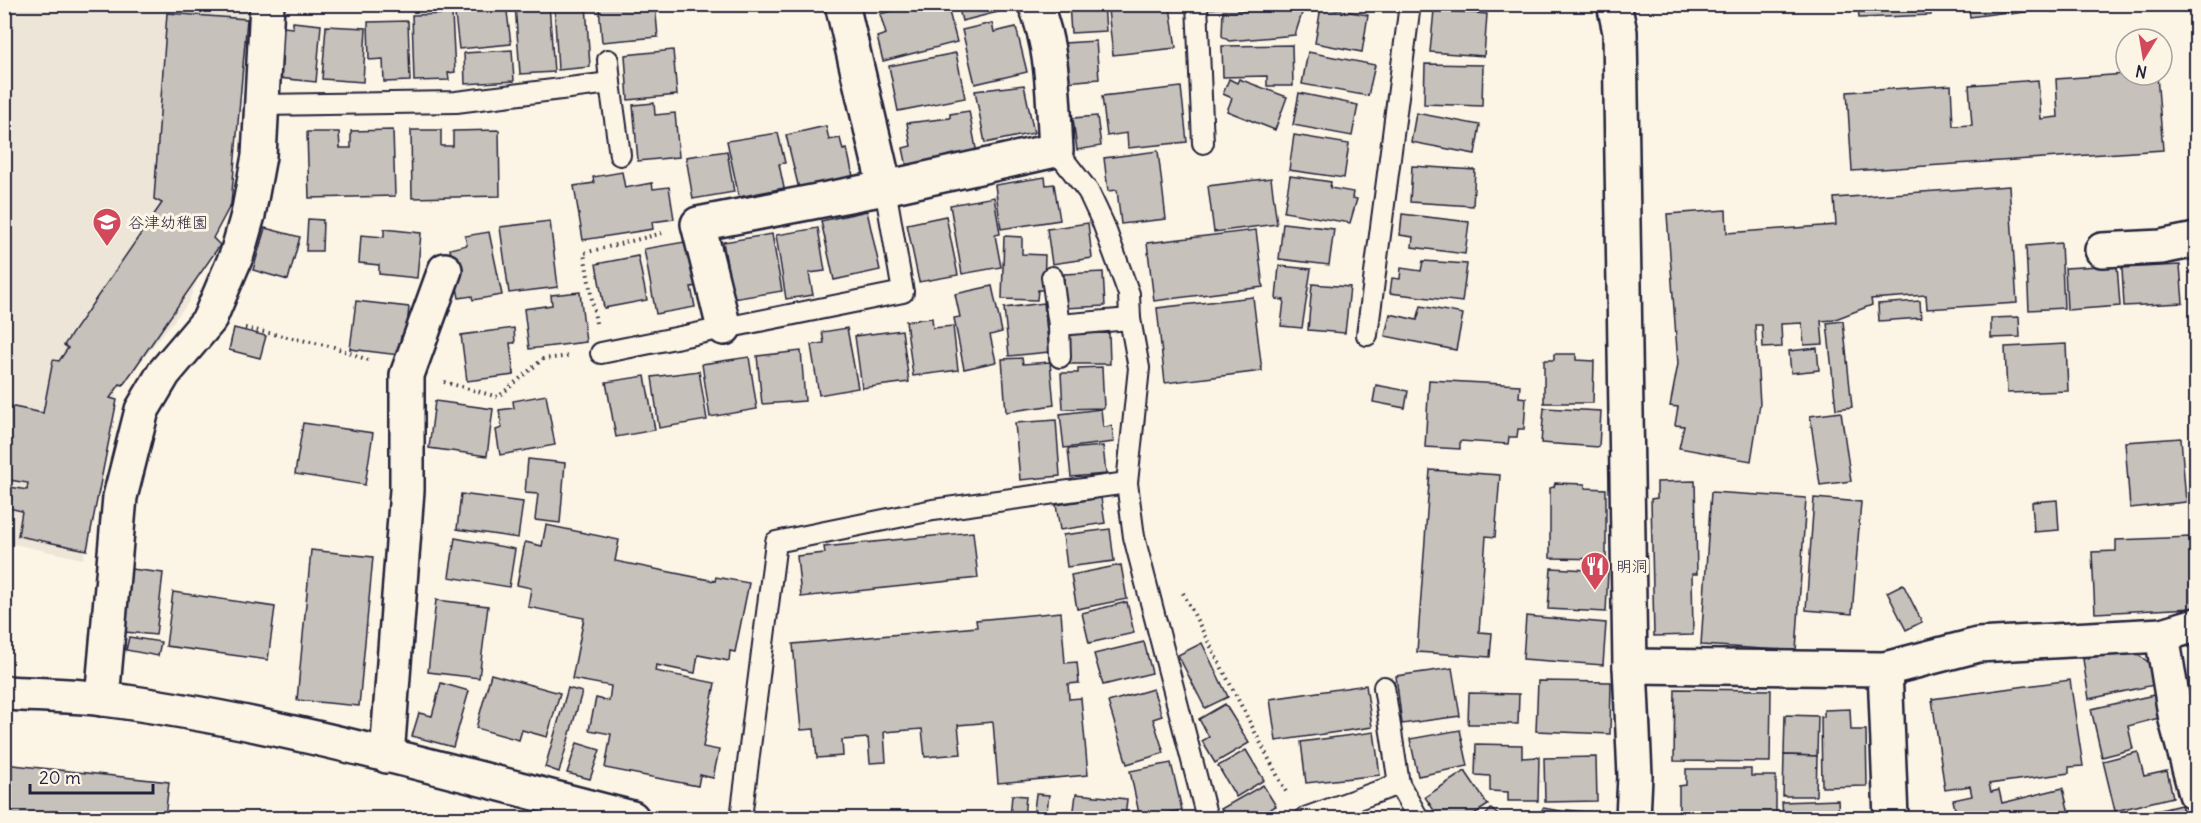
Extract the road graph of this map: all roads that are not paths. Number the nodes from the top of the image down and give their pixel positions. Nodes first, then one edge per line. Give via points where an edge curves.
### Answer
1 (267, 4) edge
2 (842, 4) edge
3 (1035, 4) edge
4 (1197, 4) edge
5 (1410, 4) edge
6 (1614, 4) edge
7 (608, 60) dead end
8 (610, 83) junction
9 (262, 105) junction
10 (1203, 143) dead end
11 (1056, 150) junction
12 (620, 155) dead end
13 (885, 188) junction
14 (2196, 240) edge
15 (2102, 250) dead end
16 (445, 270) dead end
17 (1052, 277) dead end
18 (1130, 319) junction
19 (1059, 325) junction
20 (724, 328) junction
21 (1367, 335) dead end
22 (601, 353) road end
23 (1060, 357) dead end
24 (1127, 483) junction
25 (2196, 625) edge
26 (2162, 635) junction
27 (1630, 666) junction
28 (1885, 669) junction
29 (1384, 687) dead end
30 (4, 693) edge
31 (102, 699) junction
32 (387, 756) junction
33 (1399, 784) junction
34 (2196, 794) edge
35 (632, 819) edge
36 (741, 819) edge
37 (1208, 819) edge
38 (1305, 819) edge
39 (1418, 819) edge
40 (1633, 819) edge
41 (1890, 819) edge

1 - 9 street
2 - 13 street
3 - 11 street via 1043,23 1052,75
4 - 10 lane
5 - 21 lane
6 - 27 street via 1620,32
7 - 8 lane
8 - 9 lane via 456,102
8 - 12 lane
9 - 31 street via 259,156 237,254 209,320 164,373 142,410 120,497
11 - 13 street
11 - 18 lane via 1088,191 1103,223 1129,294
13 - 20 lane via 903,292
13 - 20 street via 699,224
14 - 15 street via 2161,247
16 - 32 street via 407,375 407,490
17 - 19 lane
18 - 19 lane
18 - 24 lane via 1139,368
19 - 23 lane
20 - 22 lane
24 - 36 lane via 933,510 776,542
24 - 37 lane via 1134,537
25 - 26 street
26 - 28 street via 1978,645
26 - 34 street via 2176,720
27 - 28 street
27 - 40 street
28 - 41 street
29 - 33 lane
30 - 31 street
31 - 32 street via 198,713
32 - 35 street
33 - 38 lane
33 - 39 lane

